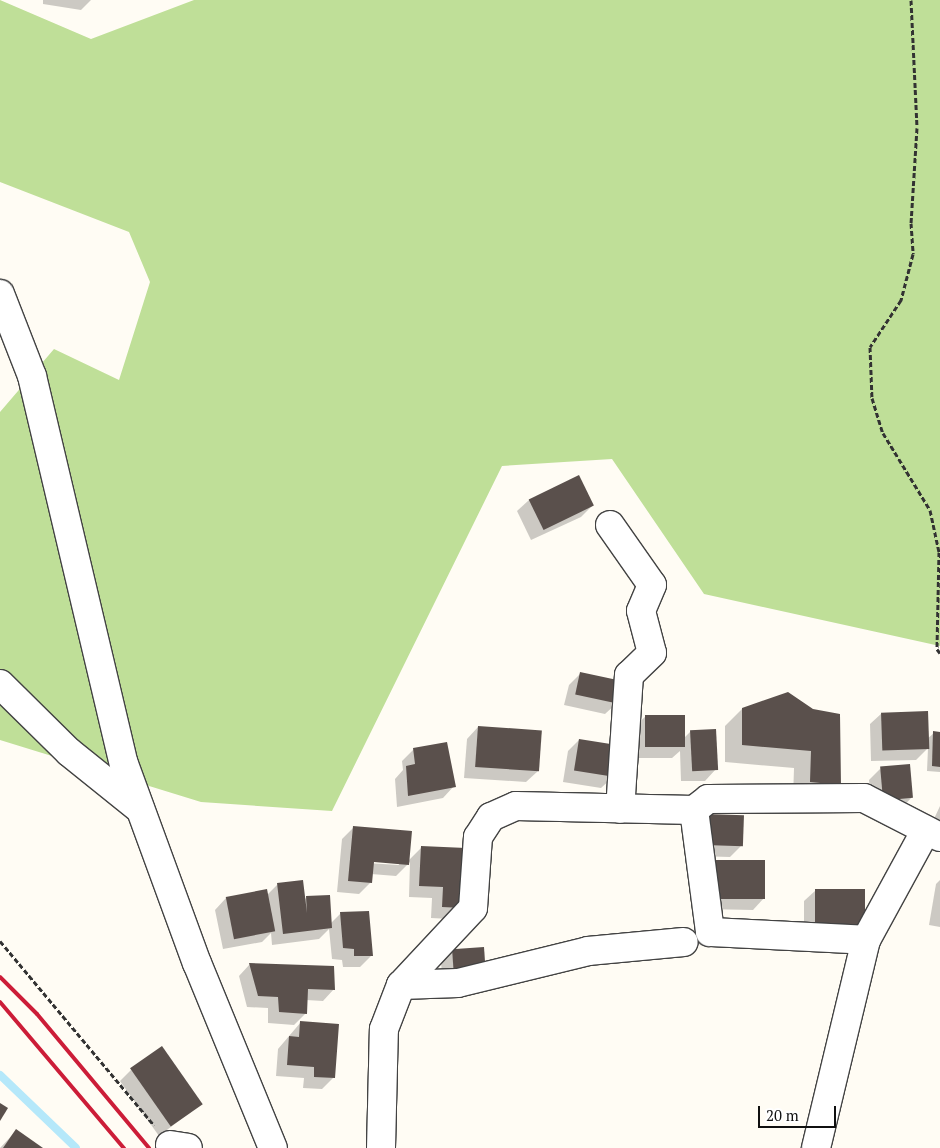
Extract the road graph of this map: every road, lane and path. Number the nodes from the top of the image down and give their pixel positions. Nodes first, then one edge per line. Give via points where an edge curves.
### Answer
1 (912, 0) edge
2 (0, 294) edge
3 (610, 525) dead end
4 (940, 653) edge
5 (0, 684) edge
6 (140, 809) junction
7 (620, 809) junction
8 (694, 810) junction
9 (933, 834) edge
10 (866, 940) junction
11 (0, 941) edge
12 (684, 942) dead end
13 (402, 985) junction
14 (179, 1146) edge
15 (273, 1148) edge
16 (381, 1148) edge
17 (816, 1148) edge

1 - 4 path via 917,128 911,223 913,254 901,300 870,347 872,398 883,433 930,510 939,552 937,649
2 - 6 street via 32,376 124,764
3 - 7 street via 652,585 641,611 652,653 629,675
5 - 6 street via 69,752
6 - 15 street
7 - 8 street
7 - 13 street via 516,806 491,817 478,837 473,908
8 - 9 street via 708,799 864,798
8 - 10 street via 710,932
9 - 10 street
10 - 17 street
11 - 14 path
12 - 13 street via 588,951 458,983
13 - 16 street via 384,1029

